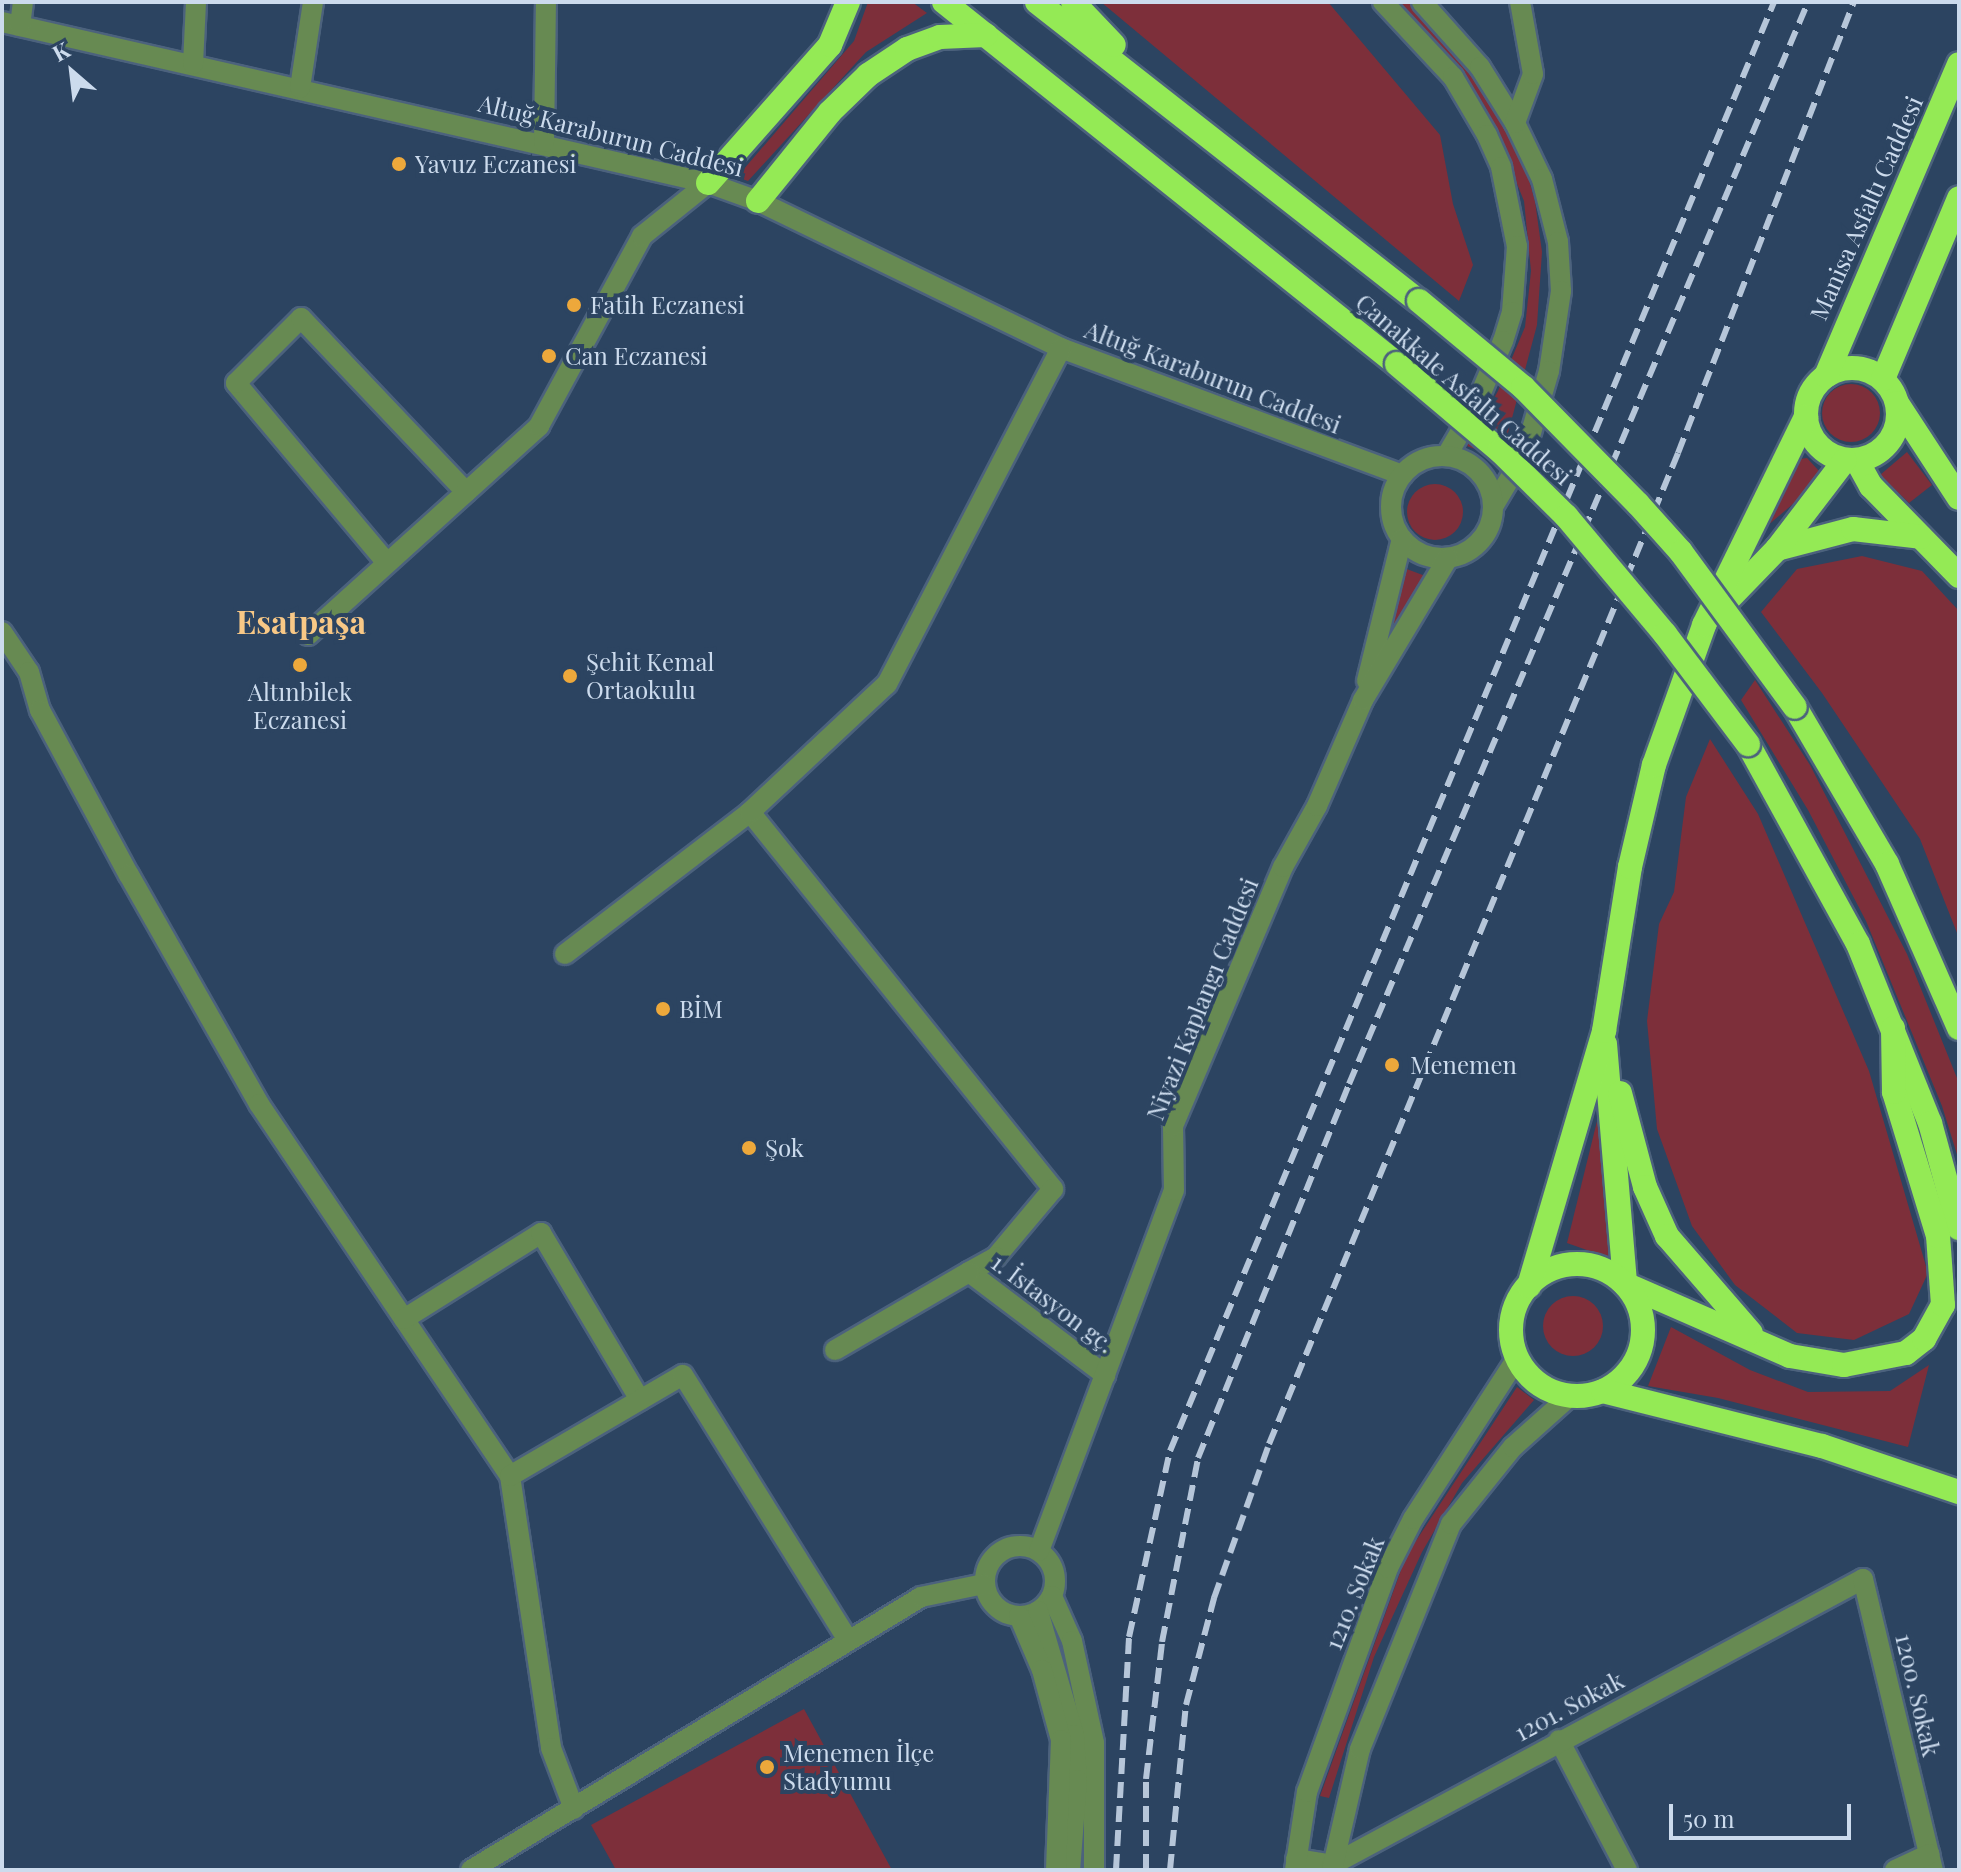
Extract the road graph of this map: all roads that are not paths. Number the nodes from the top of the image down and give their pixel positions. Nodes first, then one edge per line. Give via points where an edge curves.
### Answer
1 (23, 2) edge
2 (196, 2) edge
3 (313, 2) edge
4 (546, 2) edge
5 (848, 2) edge
6 (944, 2) edge
7 (1037, 2) edge
8 (1073, 2) edge
9 (1383, 2) edge
10 (1422, 2) edge
11 (1520, 2) edge
12 (11, 24) edge
13 (986, 35) junction
14 (193, 64) junction
15 (1959, 64) edge
16 (300, 88) junction
17 (1157, 91) junction
18 (1515, 123) junction
19 (544, 142) junction
20 (708, 183) junction
21 (1959, 198) edge
22 (758, 201) junction
23 (1061, 348) junction
24 (1826, 376) junction
25 (1883, 379) junction
26 (1897, 403) junction
27 (1806, 417) junction
28 (1447, 455) junction
29 (1851, 460) junction
30 (1952, 474) edge
31 (1402, 475) junction
32 (466, 492) junction
33 (1959, 498) edge
34 (1494, 505) junction
35 (1921, 537) junction
36 (1402, 539) junction
37 (1777, 549) junction
38 (1448, 558) junction
39 (387, 563) junction
40 (1959, 576) edge
41 (1704, 625) junction
42 (2, 632) edge
43 (308, 635) dead end
44 (1363, 700) junction
45 (1831, 764) junction
46 (750, 812) junction
47 (565, 954) dead end
48 (1959, 987) edge
49 (1893, 1028) junction
50 (1959, 1028) edge
51 (1604, 1031) junction
52 (1959, 1228) edge
53 (969, 1272) junction
54 (1625, 1284) junction
55 (1529, 1286) junction
56 (404, 1319) junction
57 (1761, 1343) junction
58 (835, 1350) dead end
59 (1517, 1358) junction
60 (1105, 1375) junction
61 (1603, 1391) junction
62 (1570, 1396) junction
63 (640, 1400) junction
64 (510, 1476) junction
65 (1959, 1492) edge
66 (1039, 1551) junction
67 (1863, 1579) joint
68 (984, 1584) junction
69 (1036, 1608) junction
70 (848, 1640) junction
71 (1559, 1740) junction
72 (574, 1809) junction
73 (1931, 1862) edge
74 (1295, 1864) edge
75 (1332, 1868) edge
76 (471, 1870) edge
77 (1056, 1870) edge
78 (1070, 1870) edge
79 (1094, 1870) edge
80 (1627, 1870) edge
81 (1895, 1870) edge

1 - 12 street
2 - 14 street
3 - 16 street
4 - 19 street
5 - 20 highway via 830,45
6 - 13 highway, Çanakkale Asfaltı Caddesi
7 - 17 highway, Çanakkale Asfaltı Caddesi
8 - 17 highway
9 - 28 street via 1453,77 1487,135 1501,167 1517,246 1512,312 1503,341
10 - 18 street via 1480,67
11 - 18 street via 1533,74
12 - 14 street, Altuğ Karaburun Caddesi
13 - 22 highway via 940,37 907,49 868,75 830,112
13 - 49 highway, Çanakkale Asfaltı Caddesi, bridge via 1397,364 1500,451 1566,516 1748,744 1858,944
14 - 16 street, Altuğ Karaburun Caddesi
15 - 24 highway, Manisa Asfaltı Caddesi
16 - 19 street, Altuğ Karaburun Caddesi
17 - 45 highway, Çanakkale Asfaltı Caddesi, bridge via 1523,387 1681,552
18 - 34 street via 1553,211 1561,291 1558,331 1525,453
19 - 20 street, Altuğ Karaburun Caddesi
20 - 22 street, Altuğ Karaburun Caddesi
20 - 32 street via 642,236 539,426
21 - 25 highway
22 - 23 street, Altuğ Karaburun Caddesi
23 - 31 street, Altuğ Karaburun Caddesi
23 - 46 street via 887,684
24 - 25 highway via 1855,368
24 - 27 highway via 1815,387
25 - 26 highway
26 - 29 highway via 1895,432 1886,445
26 - 30 highway
27 - 29 highway via 1818,445
27 - 41 highway
28 - 31 street via 1422,460
28 - 34 street via 1485,477
29 - 35 highway
29 - 37 highway
30 - 33 highway
31 - 36 street via 1391,514
32 - 39 street
32 - 39 street via 301,318 236,383
34 - 38 street via 1481,540
35 - 37 highway via 1853,529
35 - 40 highway
36 - 38 street via 1423,554
36 - 44 street, Niyazi Kaplangı Caddesi
37 - 41 highway
38 - 44 street, Niyazi Kaplangı Caddesi
39 - 43 street
41 - 51 highway via 1640,815
42 - 56 street via 29,672 40,710 129,875 259,1104
44 - 60 street, Niyazi Kaplangı Caddesi via 1317,806 1283,867 1173,1126 1174,1190
45 - 48 highway via 1879,822
45 - 50 highway, Çanakkale Asfaltı Caddesi via 1887,864
46 - 47 street
46 - 53 street, 1. İstasyon gç. via 1053,1189 996,1257
49 - 52 highway, Çanakkale Asfaltı Caddesi via 1930,1123
49 - 57 highway via 1894,1092 1938,1236 1945,1281 1936,1322 1906,1353 1866,1363 1815,1363
51 - 54 highway
51 - 55 highway
51 - 57 highway via 1645,1187 1667,1236
53 - 58 street, 1. İstasyon gç.
53 - 60 street, 1. İstasyon gç.
54 - 55 highway via 1594,1266 1576,1264 1542,1274
54 - 57 highway
54 - 61 highway via 1642,1316 1642,1343 1632,1368
55 - 59 highway via 1512,1320
56 - 63 street via 541,1233
56 - 64 street
59 - 62 highway via 1530,1376
59 - 74 street, 1210. Sokak via 1413,1519 1388,1568 1307,1792
60 - 66 street, Niyazi Kaplangı Caddesi
61 - 62 highway
61 - 65 highway via 1822,1446
62 - 75 street via 1513,1447 1451,1524 1360,1749
63 - 64 street
63 - 70 street via 683,1375
64 - 72 street via 551,1748
66 - 68 street via 1020,1545 997,1553
66 - 69 street via 1054,1573
67 - 71 street, 1201. Sokak
67 - 73 street, 1200. Sokak
68 - 69 street via 993,1605
68 - 70 street via 921,1597
69 - 77 street via 1042,1670 1061,1740
69 - 78 street via 1074,1735 1077,1780
69 - 79 street via 1072,1641 1094,1743
70 - 72 street
71 - 75 street, 1201. Sokak
71 - 80 street
72 - 76 street
73 - 81 street
74 - 75 street

